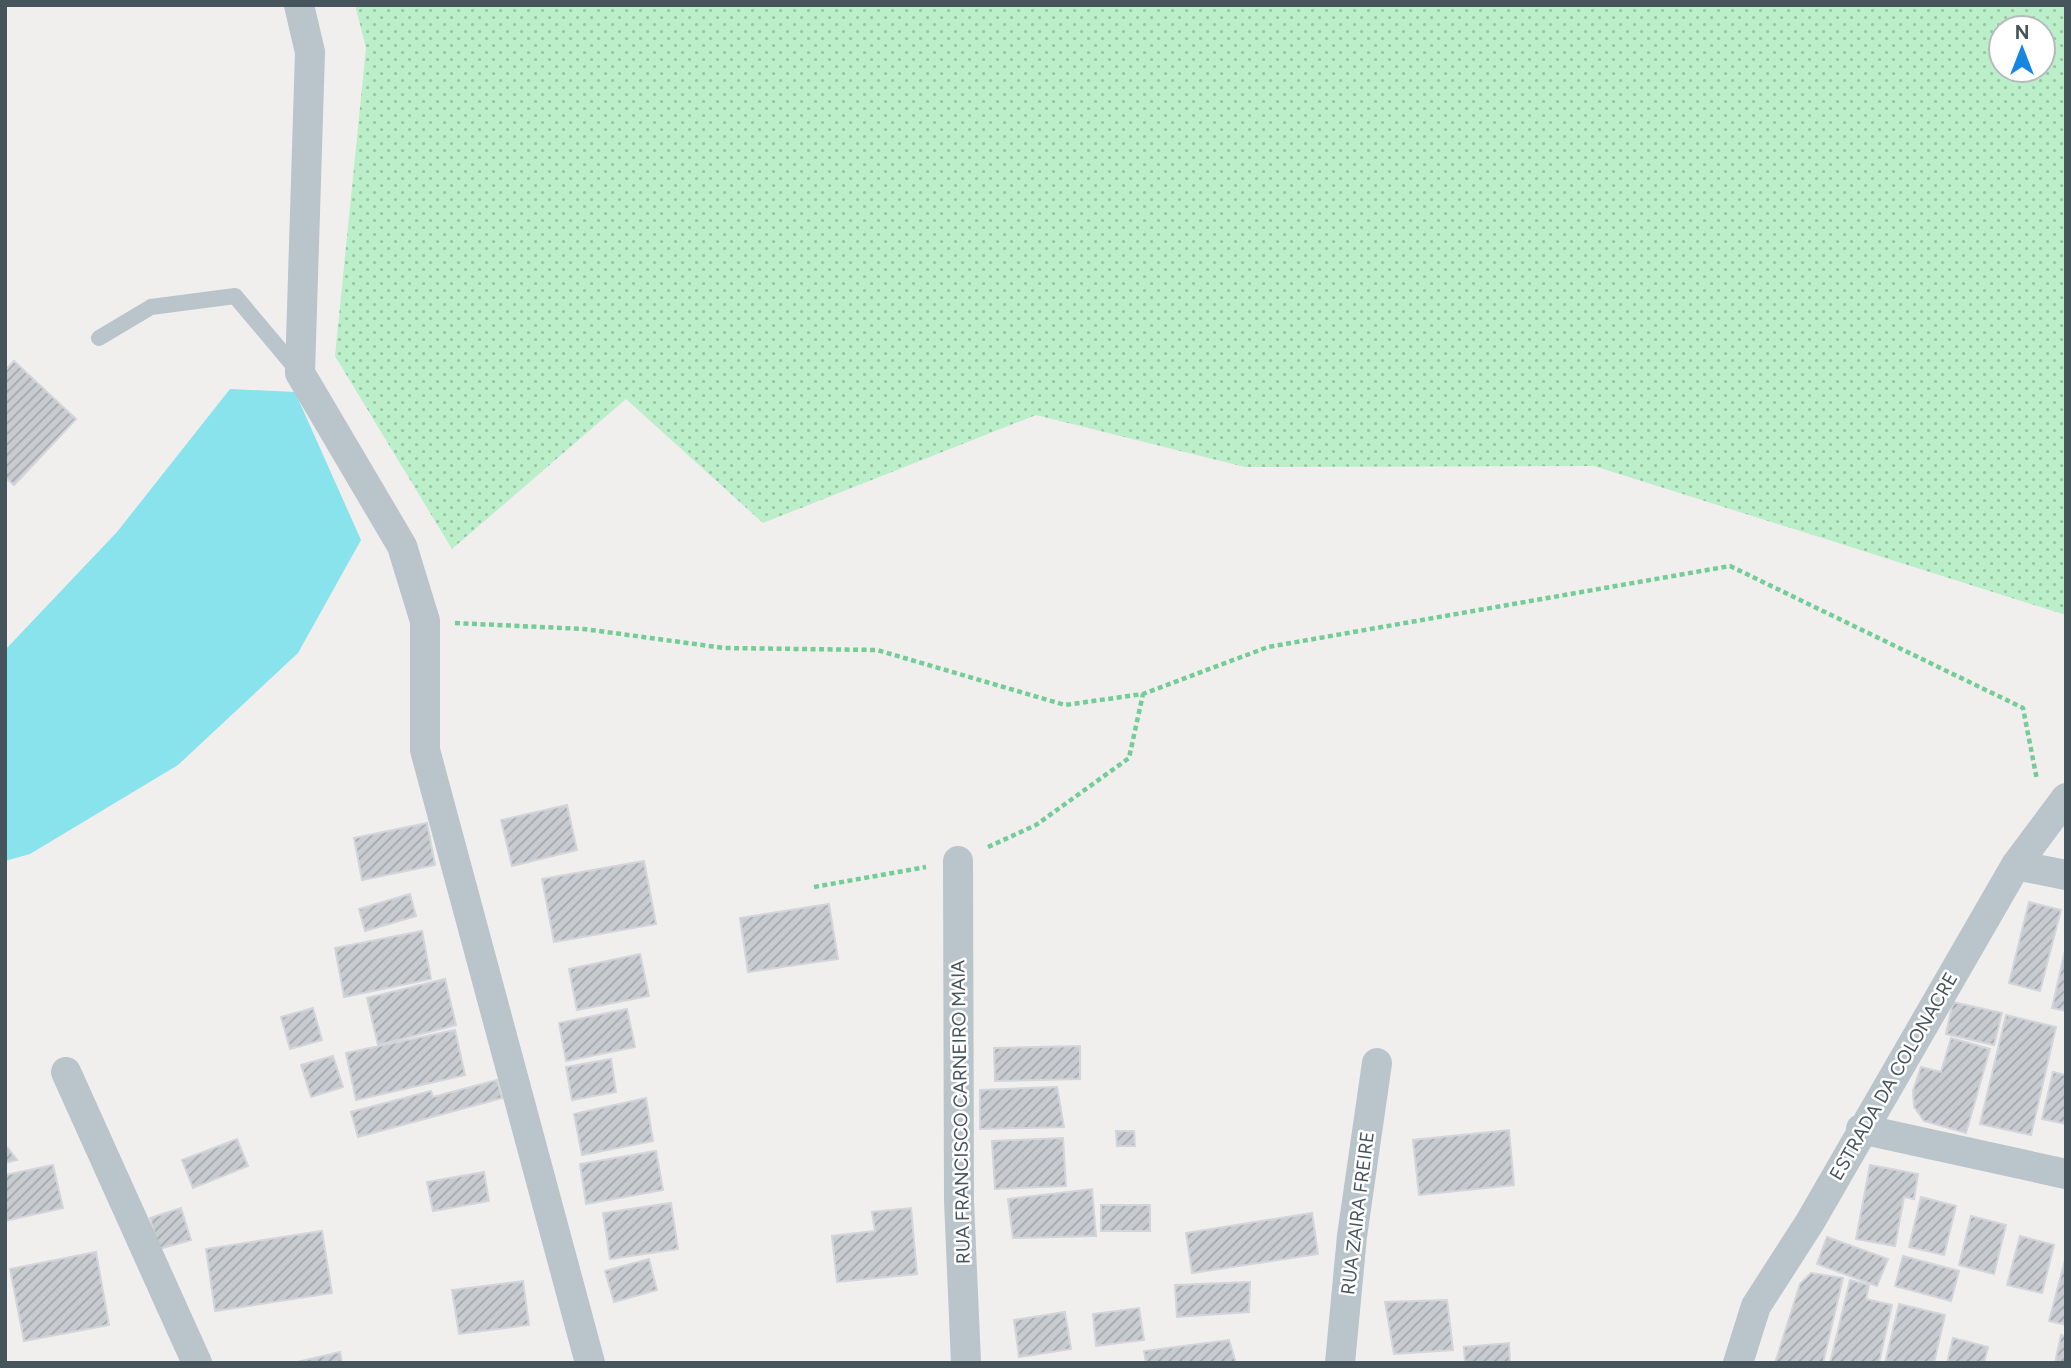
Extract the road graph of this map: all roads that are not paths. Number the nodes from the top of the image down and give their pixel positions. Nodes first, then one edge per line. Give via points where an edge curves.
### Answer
1 (299, 5) edge
2 (99, 338) dead end
3 (300, 373) junction
4 (2066, 797) edge
5 (958, 861) road end
6 (2016, 865) junction
7 (2066, 876) edge
8 (1377, 1063) dead end
9 (65, 1072) dead end
10 (1861, 1129) junction
11 (2066, 1174) edge
12 (197, 1363) edge
13 (590, 1363) edge
14 (966, 1363) edge
15 (1340, 1363) edge
16 (1738, 1363) edge

1 - 3 street via 310,52
2 - 3 lane via 151,307 235,296
3 - 13 street via 402,546 425,621 425,750
4 - 6 street, ESTRADA DA COLONACRE
5 - 14 street, RUA FRANCISCO CARNEIRO MAIA via 959,1201
6 - 7 street
6 - 10 street, ESTRADA DA COLONACRE
8 - 15 street, RUA ZAIRA FREIRE via 1352,1236
9 - 12 street
10 - 11 street
10 - 16 street, ESTRADA DA COLONACRE via 1810,1222 1756,1306

